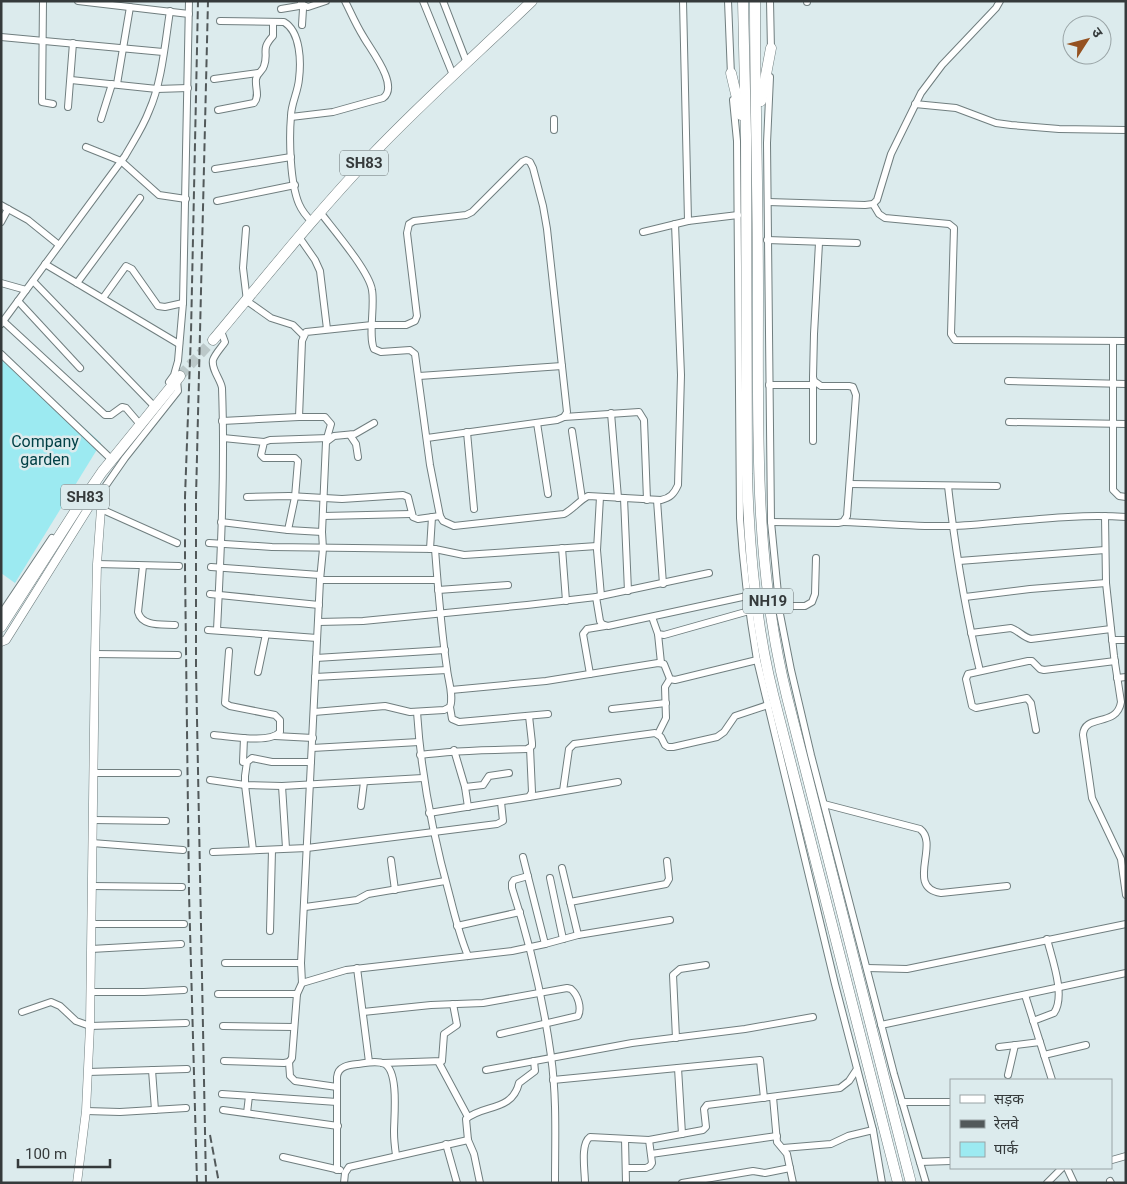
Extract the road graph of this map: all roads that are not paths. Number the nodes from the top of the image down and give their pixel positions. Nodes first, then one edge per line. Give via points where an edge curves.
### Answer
1 (43, 1) edge
2 (78, 1) edge
3 (189, 1) edge
4 (326, 1) edge
5 (345, 1) edge
6 (423, 1) edge
7 (443, 1) edge
8 (683, 1) edge
9 (728, 1) edge
10 (743, 1) edge
11 (755, 1) edge
12 (770, 1) edge
13 (1000, 1) edge
14 (302, 3) edge
15 (527, 3) edge
16 (141, 5) edge
17 (130, 7) junction
18 (281, 9) dead end
19 (170, 11) junction
20 (189, 14) junction
21 (220, 21) dead end
22 (273, 22) junction
23 (302, 25) dead end
24 (1, 37) edge
25 (43, 40) junction
26 (73, 43) junction
27 (123, 48) junction
28 (771, 48) junction
29 (163, 52) junction
30 (467, 62) junction
31 (258, 73) junction
32 (731, 74) junction
33 (453, 75) junction
34 (214, 79) dead end
35 (71, 80) junction
36 (114, 84) junction
37 (188, 88) junction
38 (157, 89) junction
39 (53, 104) dead end
40 (916, 104) junction
41 (68, 107) dead end
42 (218, 110) dead end
43 (291, 118) junction
44 (101, 119) dead end
45 (554, 119) dead end
46 (757, 124) junction
47 (554, 130) dead end
48 (1126, 130) edge
49 (746, 135) junction
50 (86, 147) dead end
51 (291, 157) junction
52 (122, 160) junction
53 (215, 169) dead end
54 (295, 186) junction
55 (140, 198) dead end
56 (186, 199) junction
57 (217, 201) dead end
58 (768, 202) junction
59 (873, 204) junction
60 (1, 205) edge
61 (8, 209) junction
62 (320, 212) junction
63 (738, 215) junction
64 (688, 221) junction
65 (1, 222) edge
66 (312, 222) junction
67 (675, 224) junction
68 (246, 229) dead end
69 (643, 232) dead end
70 (299, 237) junction
71 (767, 240) junction
72 (819, 242) junction
73 (857, 243) dead end
74 (59, 245) junction
75 (45, 264) junction
76 (33, 281) junction
77 (1, 283) edge
78 (77, 283) junction
79 (26, 290) junction
80 (103, 298) junction
81 (18, 301) junction
82 (247, 301) junction
83 (183, 303) junction
84 (2, 322) edge
85 (372, 325) junction
86 (327, 329) junction
87 (221, 331) junction
88 (304, 335) junction
89 (214, 340) tunnel mouth
90 (1113, 341) junction
91 (1126, 342) edge
92 (179, 344) junction
93 (1, 354) edge
94 (562, 366) junction
95 (80, 368) dead end
96 (419, 376) junction
97 (179, 378) joint
98 (813, 381) junction
99 (1008, 381) dead end
100 (1113, 383) junction
101 (770, 384) junction
102 (1126, 384) edge
103 (152, 405) junction
104 (611, 413) junction
105 (299, 417) junction
106 (564, 417) junction
107 (222, 421) junction
108 (138, 422) junction
109 (1009, 422) dead end
110 (537, 423) junction
111 (374, 424) dead end
112 (1113, 424) junction
113 (1126, 424) edge
114 (572, 431) dead end
115 (467, 432) junction
116 (350, 435) junction
117 (223, 438) junction
118 (328, 438) junction
119 (427, 438) junction
120 (813, 441) dead end
121 (264, 442) junction
122 (358, 456) dead end
123 (109, 457) junction
124 (850, 484) junction
125 (948, 486) junction
126 (997, 486) dead end
127 (548, 494) dead end
128 (247, 496) dead end
129 (295, 496) junction
130 (600, 497) junction
131 (1126, 497) edge
132 (621, 498) junction
133 (324, 499) junction
134 (582, 499) junction
135 (647, 500) junction
136 (657, 500) junction
137 (95, 501) junction
138 (474, 508) dead end
139 (101, 509) junction
140 (411, 514) junction
141 (323, 516) junction
142 (440, 516) junction
143 (1105, 516) junction
144 (432, 517) junction
145 (1126, 517) edge
146 (221, 522) junction
147 (772, 522) junction
148 (843, 522) junction
149 (953, 526) junction
150 (288, 530) junction
151 (322, 532) junction
152 (177, 543) dead end
153 (209, 543) dead end
154 (222, 543) junction
155 (597, 546) junction
156 (562, 548) junction
157 (323, 549) junction
158 (433, 549) junction
159 (1105, 550) junction
160 (816, 558) dead end
161 (959, 561) junction
162 (97, 564) junction
163 (143, 566) junction
164 (179, 566) dead end
165 (221, 567) junction
166 (211, 568) dead end
167 (709, 573) dead end
168 (320, 578) junction
169 (437, 580) junction
170 (1106, 583) junction
171 (663, 584) junction
172 (508, 585) dead end
173 (438, 590) junction
174 (628, 591) junction
175 (210, 594) dead end
176 (219, 595) junction
177 (747, 596) junction
178 (598, 597) junction
179 (965, 597) junction
180 (566, 601) junction
181 (319, 605) junction
182 (779, 606) junction
183 (749, 611) junction
184 (440, 613) junction
185 (1, 614) edge
186 (652, 617) junction
187 (318, 622) junction
188 (175, 625) dead end
189 (605, 626) junction
190 (1, 627) edge
191 (1111, 629) junction
192 (208, 630) dead end
193 (217, 630) junction
194 (971, 633) junction
195 (266, 634) junction
196 (658, 634) junction
197 (317, 638) junction
198 (1112, 640) junction
199 (1126, 640) edge
200 (1, 642) edge
201 (445, 650) junction
202 (229, 651) dead end
203 (95, 654) junction
204 (178, 655) dead end
205 (316, 658) junction
206 (757, 660) junction
207 (1115, 661) junction
208 (660, 663) junction
209 (447, 670) junction
210 (980, 671) junction
211 (258, 672) dead end
212 (590, 674) junction
213 (315, 677) junction
214 (1126, 677) edge
215 (1117, 678) junction
216 (670, 680) junction
217 (451, 690) junction
218 (666, 703) junction
219 (768, 705) junction
220 (450, 707) junction
221 (612, 709) dead end
222 (314, 712) junction
223 (417, 712) junction
224 (548, 714) dead end
225 (529, 716) junction
226 (1036, 730) dead end
227 (214, 734) dead end
228 (658, 734) junction
229 (275, 736) junction
230 (244, 738) junction
231 (313, 738) junction
232 (419, 742) junction
233 (312, 748) junction
234 (530, 748) junction
235 (454, 750) junction
236 (420, 755) junction
237 (243, 762) dead end
238 (312, 762) junction
239 (93, 773) junction
240 (178, 773) dead end
241 (509, 774) dead end
242 (423, 778) junction
243 (210, 780) dead end
244 (364, 782) junction
245 (618, 782) dead end
246 (311, 784) junction
247 (245, 785) junction
248 (282, 786) junction
249 (465, 787) junction
250 (563, 791) junction
251 (529, 797) junction
252 (501, 802) junction
253 (824, 804) junction
254 (361, 806) dead end
255 (468, 807) junction
256 (429, 814) junction
257 (93, 820) junction
258 (166, 821) dead end
259 (434, 832) junction
260 (92, 843) junction
261 (286, 848) junction
262 (307, 848) junction
263 (183, 850) dead end
264 (253, 850) junction
265 (272, 850) junction
266 (213, 852) dead end
267 (523, 857) dead end
268 (391, 860) dead end
269 (667, 861) dead end
270 (562, 868) dead end
271 (528, 876) junction
272 (550, 878) dead end
273 (445, 880) junction
274 (92, 886) junction
275 (1007, 886) dead end
276 (182, 887) dead end
277 (395, 890) junction
278 (1126, 895) edge
279 (570, 902) junction
280 (305, 907) junction
281 (520, 912) junction
282 (670, 920) dead end
283 (91, 924) junction
284 (184, 924) dead end
285 (1126, 924) edge
286 (457, 926) junction
287 (270, 931) dead end
288 (578, 935) junction
289 (563, 939) junction
290 (1047, 940) junction
291 (181, 944) dead end
292 (545, 944) junction
293 (530, 947) junction
294 (91, 949) junction
295 (468, 956) junction
296 (225, 962) dead end
297 (301, 962) junction
298 (706, 965) dead end
299 (357, 968) junction
300 (867, 968) junction
301 (1126, 973) edge
302 (302, 984) junction
303 (1058, 988) junction
304 (184, 990) dead end
305 (90, 992) junction
306 (218, 994) dead end
307 (297, 994) junction
308 (540, 994) junction
309 (1025, 995) junction
310 (453, 1004) junction
311 (22, 1012) dead end
312 (363, 1012) junction
313 (813, 1017) dead end
314 (1033, 1021) junction
315 (546, 1023) junction
316 (186, 1024) dead end
317 (882, 1025) junction
318 (90, 1026) junction
319 (223, 1026) dead end
320 (294, 1027) junction
321 (500, 1034) dead end
322 (676, 1038) junction
323 (1040, 1042) junction
324 (1015, 1045) junction
325 (999, 1046) dead end
326 (1086, 1046) dead end
327 (1044, 1055) junction
328 (552, 1058) junction
329 (224, 1061) dead end
330 (534, 1061) junction
331 (289, 1062) junction
332 (369, 1062) junction
333 (440, 1062) junction
334 (383, 1063) junction
335 (678, 1068) junction
336 (187, 1069) dead end
337 (857, 1069) junction
338 (152, 1070) junction
339 (486, 1070) dead end
340 (88, 1072) junction
341 (1008, 1075) dead end
342 (1052, 1079) edge
343 (553, 1080) junction
344 (337, 1087) junction
345 (222, 1094) dead end
346 (249, 1096) junction
347 (773, 1097) junction
348 (764, 1098) junction
349 (337, 1102) junction
350 (902, 1102) junction
351 (950, 1102) edge
352 (186, 1108) dead end
353 (155, 1110) junction
354 (223, 1110) dead end
355 (86, 1111) junction
356 (247, 1113) junction
357 (468, 1117) junction
358 (338, 1126) junction
359 (873, 1130) junction
360 (682, 1134) junction
361 (777, 1136) junction
362 (625, 1139) junction
363 (468, 1140) junction
364 (649, 1140) junction
365 (446, 1144) junction
366 (783, 1148) junction
367 (651, 1154) junction
368 (396, 1155) junction
369 (1126, 1156) edge
370 (283, 1157) dead end
371 (1112, 1160) dead end
372 (950, 1161) edge
373 (920, 1162) junction
374 (626, 1168) junction
375 (790, 1168) junction
376 (346, 1169) junction
377 (1061, 1169) edge
378 (1068, 1169) edge
379 (337, 1170) junction
380 (723, 1176) junction
381 (77, 1183) edge
382 (344, 1183) edge
383 (457, 1183) edge
384 (480, 1183) edge
385 (555, 1183) edge
386 (585, 1183) edge
387 (626, 1183) edge
388 (682, 1183) edge
389 (725, 1183) edge
390 (794, 1183) edge
391 (882, 1183) edge
392 (898, 1183) edge
393 (911, 1183) edge
394 (926, 1183) edge
395 (1047, 1183) edge
396 (1074, 1183) edge

1 - 25 street
2 - 17 street
3 - 20 street
4 - 14 street via 308,7
5 - 43 street via 388,80 388,95 347,109
6 - 33 street
7 - 30 street
8 - 64 street
9 - 32 street
10 - 49 main road, NH19
11 - 46 main road, NH19
12 - 28 street
13 - 40 street via 942,65 920,93
14 - 18 street
14 - 23 street
15 - 30 main road, SH83
16 - 17 street
16 - 19 street
17 - 27 street
19 - 20 street
19 - 29 street
20 - 37 street
21 - 22 street
22 - 31 street via 273,36 265,46 264,67
22 - 43 street via 288,25 298,47 299,78
24 - 25 street
25 - 26 street
25 - 39 street via 42,102
26 - 27 street
26 - 35 street
27 - 29 street
27 - 36 street
28 - 46 main road
28 - 58 street
29 - 38 street
30 - 33 main road, SH83
31 - 34 street
31 - 42 street via 254,103
32 - 49 main road
32 - 63 street via 737,141
33 - 62 main road, SH83 via 394,132
35 - 36 street
35 - 41 street
36 - 38 street
36 - 44 street
37 - 38 street
37 - 56 street
38 - 52 street via 150,111
40 - 48 street via 956,108 996,123 1011,125
40 - 59 street via 891,154
43 - 51 street
45 - 47 street
46 - 393 main road, NH19 via 759,482 772,630
49 - 392 main road, NH19 via 747,483 763,655
50 - 52 street
51 - 53 street
51 - 54 street
52 - 56 street via 159,195
52 - 74 street
54 - 57 street
54 - 66 street via 299,202
55 - 78 street
56 - 83 street
58 - 59 street
58 - 71 street
59 - 90 street via 885,218 949,224 954,228 951,334 955,340
60 - 61 street
61 - 65 street
61 - 74 street via 28,220
62 - 66 main road, SH83
62 - 85 street via 370,282 373,292
63 - 64 street
63 - 177 street via 740,518
64 - 67 street
66 - 70 main road, SH83
67 - 69 street
67 - 136 street via 682,375 678,485 668,499
68 - 82 street via 243,268
70 - 82 main road, SH83
70 - 86 street via 320,271
71 - 72 street
71 - 101 street
72 - 73 street
72 - 98 street
74 - 75 street
75 - 76 street
75 - 78 street
76 - 79 street
76 - 103 street
77 - 79 street
78 - 80 street
79 - 81 street
80 - 83 street via 126,266 132,269 158,306
80 - 92 street
81 - 84 street
81 - 95 street
82 - 87 main road, SH83
82 - 88 street via 271,318 293,325
83 - 92 street
84 - 108 street via 105,415 111,415 122,406
85 - 86 street
85 - 94 street via 406,325 415,321 417,316 407,233 409,224 472,212 526,160 533,168 543,206
85 - 96 street via 374,349 382,352 413,351
86 - 88 street
87 - 89 main road, SH83
87 - 107 street via 225,342 213,365 221,382
88 - 105 street
90 - 91 street
90 - 100 street
92 - 103 street via 174,375
93 - 123 street
94 - 96 street
94 - 106 street via 567,405
96 - 119 street
97 - 137 street via 178,391
97 - 190 main road, SH83 via 102,472
98 - 101 street
98 - 120 street
98 - 124 street via 822,386 849,386 855,390
99 - 100 street
100 - 102 street
100 - 112 street
101 - 147 street
103 - 108 street
104 - 106 street
104 - 132 street
104 - 135 street via 636,411 643,415
105 - 107 street
105 - 118 street via 329,419
106 - 110 street
107 - 117 street
108 - 123 street
109 - 112 street
110 - 115 street
110 - 127 street
111 - 116 street
112 - 113 street
112 - 131 street via 1113,490
114 - 134 street
115 - 119 street
115 - 138 street
116 - 118 street
116 - 122 street
117 - 121 street
117 - 146 street
118 - 121 street
118 - 133 street
119 - 142 street
121 - 129 street via 261,456 264,458 295,458 298,462
123 - 185 street
124 - 125 street
124 - 148 street via 847,516
125 - 126 street
125 - 149 street
128 - 129 street
129 - 133 street
129 - 150 street
130 - 132 street
130 - 134 street
130 - 155 street
132 - 135 street
132 - 174 street
133 - 140 street via 406,495
133 - 141 street
134 - 142 street via 572,510 556,515 454,526
135 - 136 street
136 - 171 street
137 - 139 street
137 - 200 street via 6,640
139 - 152 street
139 - 162 street
140 - 141 street
140 - 144 street via 418,519
141 - 151 street
142 - 144 street
143 - 145 street
143 - 149 street
143 - 159 street
144 - 158 street
146 - 150 street
146 - 154 street
147 - 148 street
147 - 182 street
148 - 149 street
149 - 161 street
150 - 151 street
151 - 157 street
153 - 154 street
154 - 157 street
154 - 165 street
155 - 156 street
155 - 178 street
156 - 158 street via 464,555
156 - 180 street
157 - 158 street
157 - 168 street
158 - 169 street
159 - 161 street
159 - 170 street
160 - 182 street via 812,602 805,606
161 - 179 street
162 - 163 street
162 - 203 street
163 - 164 street
163 - 188 street via 139,616 142,621
165 - 166 street
165 - 168 street
165 - 176 street
167 - 171 street
168 - 169 street
168 - 181 street
169 - 173 street
170 - 179 street
170 - 191 street
171 - 174 street
172 - 173 street
173 - 184 street
174 - 178 street
175 - 176 street
176 - 181 street
176 - 193 street
177 - 183 street
177 - 186 street
178 - 180 street
178 - 189 street via 600,621
179 - 194 street
180 - 184 street
181 - 187 street
182 - 253 street via 790,670
183 - 196 street
183 - 206 street
184 - 187 street
184 - 201 street
186 - 189 street
186 - 196 street
187 - 197 street
189 - 212 street via 587,629 583,634
191 - 194 street via 1031,639 1011,628
191 - 198 street
192 - 193 street
193 - 195 street
194 - 210 street
195 - 197 street
195 - 211 street
196 - 208 street
197 - 205 street
198 - 199 street
198 - 207 street
201 - 205 street
201 - 209 street
202 - 229 street via 225,703 278,716 280,732
203 - 204 street
203 - 239 street
205 - 213 street
206 - 216 street
206 - 219 street
207 - 210 street via 1044,670 1028,661
207 - 215 street
208 - 212 street
208 - 216 street via 665,666
209 - 213 street
209 - 217 street
210 - 226 street via 966,676 972,706 976,708 1027,698
212 - 217 street
213 - 222 street
214 - 215 street
215 - 278 street via 1121,702 1118,712 1087,725 1084,735 1092,798 1121,859
216 - 218 street via 666,687
217 - 220 street
218 - 221 street
218 - 228 street via 666,718
219 - 228 street via 735,716 717,737 668,747
219 - 337 street
220 - 223 street
220 - 225 street via 452,719 458,722
222 - 223 street via 385,706
222 - 231 street
223 - 232 street
224 - 225 street
225 - 234 street
227 - 230 street
228 - 250 street via 571,746
229 - 230 street
229 - 231 street
230 - 237 street
231 - 233 street
232 - 233 street
232 - 236 street
233 - 238 street
234 - 235 street
234 - 251 street via 532,792
235 - 236 street
235 - 249 street
236 - 242 street
238 - 246 street
238 - 247 street via 272,762 252,758 247,762
239 - 240 street
239 - 257 street
241 - 249 street via 489,776 483,785
242 - 244 street
242 - 256 street
243 - 247 street
244 - 246 street
244 - 254 street
245 - 250 street
246 - 248 street
246 - 262 street
247 - 248 street
247 - 264 street
248 - 261 street
249 - 255 street
250 - 251 street
251 - 252 street
252 - 255 street
252 - 259 street via 501,823
253 - 275 street via 924,832 924,879 930,891 941,893
253 - 300 street
255 - 256 street
256 - 259 street
257 - 258 street
257 - 260 street
259 - 262 street
259 - 273 street
260 - 263 street
260 - 274 street
261 - 262 street
261 - 265 street
262 - 280 street
264 - 265 street
264 - 266 street
265 - 287 street
267 - 271 street
268 - 277 street
269 - 279 street via 670,880 666,884
270 - 279 street
271 - 281 street via 512,883
271 - 292 street
272 - 289 street
273 - 277 street
273 - 286 street
274 - 276 street
274 - 283 street
277 - 280 street via 368,894 357,900
279 - 288 street
280 - 297 street
281 - 286 street
281 - 293 street
282 - 288 street
283 - 284 street
283 - 294 street
285 - 290 street
286 - 295 street
288 - 289 street
289 - 292 street
290 - 300 street via 907,969
290 - 303 street
291 - 294 street
292 - 293 street
293 - 295 street
293 - 308 street
294 - 305 street
295 - 299 street
296 - 297 street
297 - 302 street
298 - 322 street via 680,969 673,975
299 - 302 street
299 - 312 street
300 - 317 street
301 - 303 street
302 - 307 street
303 - 309 street
303 - 314 street via 1056,1011
304 - 305 street
305 - 318 street
306 - 307 street
307 - 320 street
308 - 310 street
308 - 315 street
308 - 315 street via 571,989 580,1009 578,1016
309 - 314 street
309 - 317 street
310 - 312 street
310 - 333 street via 457,1024 444,1034 443,1059
311 - 318 street via 52,1002 76,1021
312 - 332 street
313 - 322 street
314 - 323 street
315 - 321 street
315 - 328 street
316 - 318 street
317 - 350 street
318 - 340 street
319 - 320 street
320 - 331 street
322 - 328 street
323 - 324 street
323 - 327 street
324 - 325 street
324 - 341 street
326 - 327 street
327 - 342 street
328 - 330 street
328 - 343 street
329 - 331 street
330 - 339 street
330 - 357 street via 535,1071 519,1083 514,1096
331 - 344 street via 290,1076 295,1081
332 - 334 street
332 - 344 street via 339,1070
333 - 334 street
333 - 357 street
334 - 368 street via 390,1072 395,1093
335 - 343 street
335 - 348 street via 760,1060
335 - 360 street
336 - 338 street
337 - 347 street via 849,1082 840,1088
337 - 359 street
338 - 340 street
338 - 353 street
340 - 355 street
343 - 385 street
344 - 349 street
345 - 346 street
346 - 349 street
346 - 356 street
347 - 348 street
347 - 361 street
348 - 360 street via 707,1105 704,1108 705,1129
349 - 358 street
350 - 351 street
350 - 373 street
352 - 353 street
353 - 355 street
354 - 356 street
355 - 381 street
356 - 358 street
357 - 363 street via 465,1122
358 - 379 street
359 - 366 street via 831,1144
359 - 391 street
360 - 364 street
361 - 366 street via 777,1142
361 - 367 street
362 - 364 street
362 - 374 street
362 - 386 street via 587,1138
363 - 365 street
363 - 384 street
364 - 367 street
365 - 368 street
365 - 383 street
366 - 375 street
367 - 374 street via 650,1166
368 - 376 street
369 - 371 street
370 - 379 street
372 - 373 street
373 - 394 street
374 - 387 street
375 - 380 street
375 - 390 street
376 - 379 street
376 - 382 street
377 - 395 street
378 - 396 street
380 - 388 street
380 - 389 street

